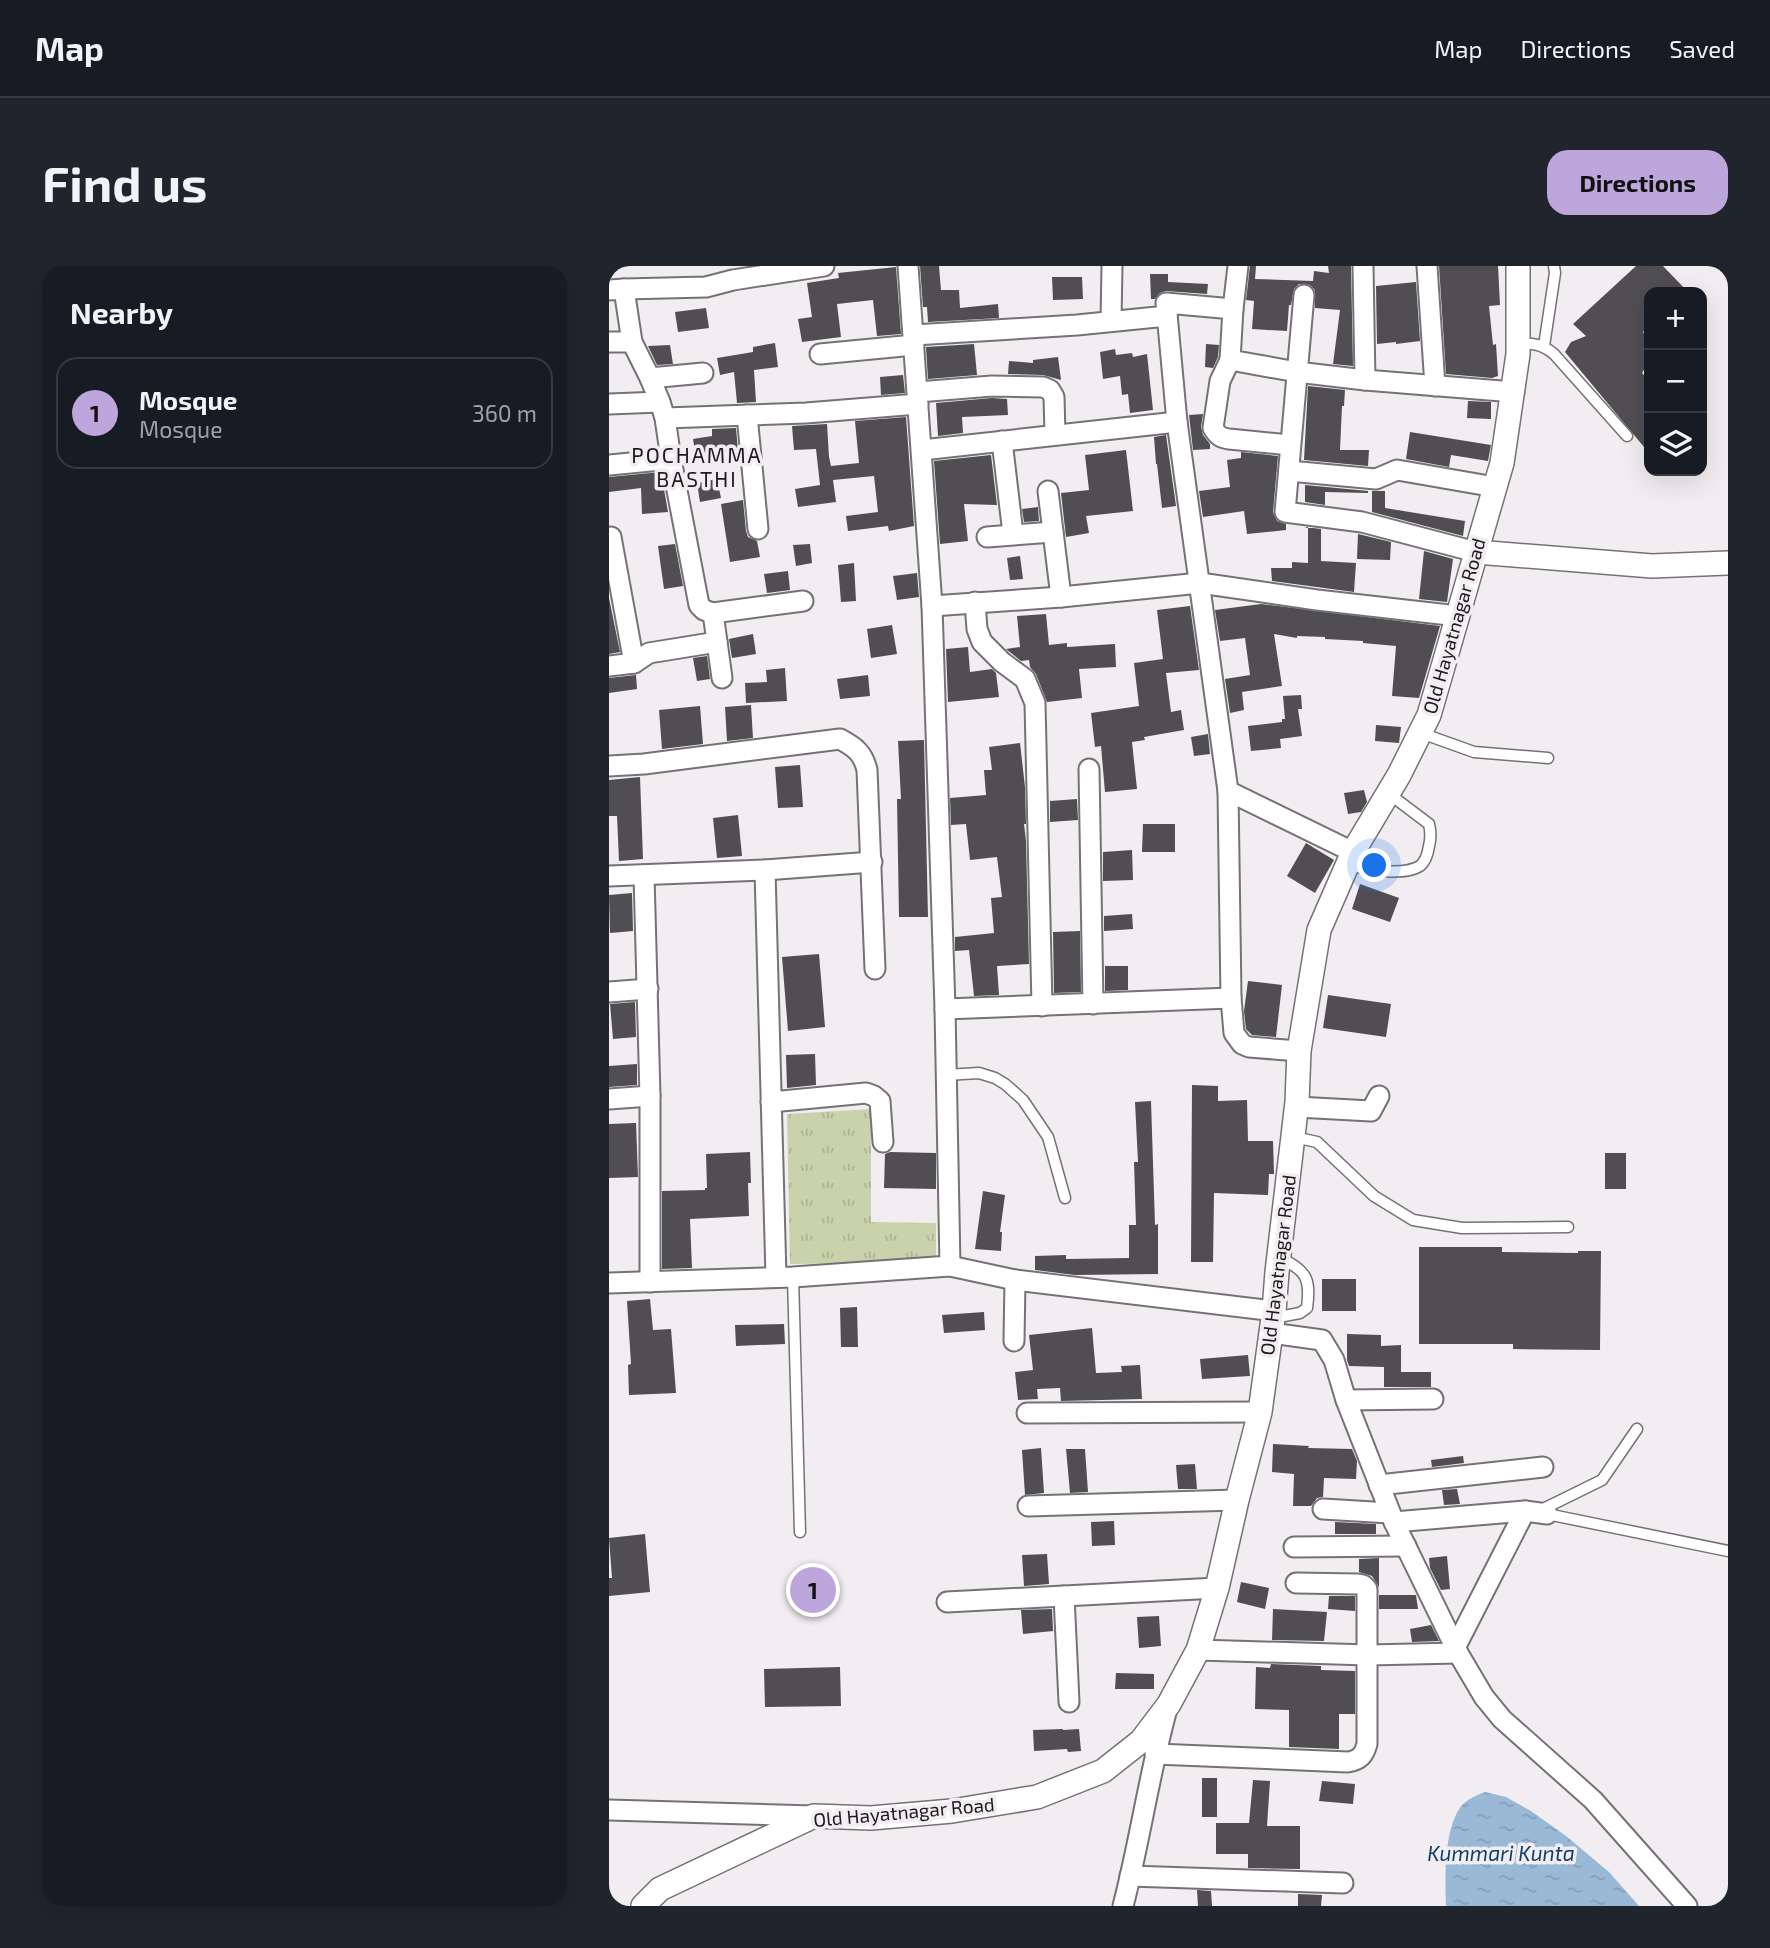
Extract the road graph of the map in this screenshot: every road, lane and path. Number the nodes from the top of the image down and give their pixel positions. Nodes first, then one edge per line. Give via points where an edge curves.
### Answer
1 (824, 266) edge
2 (908, 266) edge
3 (1112, 266) edge
4 (1238, 266) edge
5 (1363, 266) edge
6 (1427, 266) edge
7 (1518, 266) edge
8 (1554, 266) edge
9 (616, 290) edge
10 (1304, 295) dead end
11 (1233, 309) junction
12 (1167, 316) junction
13 (1111, 321) junction
14 (914, 340) junction
15 (609, 342) edge
16 (632, 342) junction
17 (1518, 344) junction
18 (1544, 346) junction
19 (820, 354) dead end
20 (1230, 360) junction
21 (1297, 372) junction
22 (703, 373) dead end
23 (650, 378) junction
24 (1365, 380) junction
25 (1435, 386) junction
26 (1514, 392) junction
27 (918, 398) junction
28 (609, 404) edge
29 (663, 410) junction
30 (747, 415) junction
31 (1177, 422) junction
32 (1055, 435) junction
33 (1627, 436) dead end
34 (1002, 441) junction
35 (1290, 445) junction
36 (922, 450) junction
37 (671, 459) junction
38 (609, 465) edge
39 (1289, 471) junction
40 (1495, 487) junction
41 (1048, 491) dead end
42 (758, 529) dead end
43 (1053, 532) junction
44 (1013, 534) junction
45 (987, 537) dead end
46 (609, 538) edge
47 (1476, 552) junction
48 (1728, 563) edge
49 (1200, 583) junction
50 (1061, 597) junction
51 (803, 601) dead end
52 (616, 602) edge
53 (975, 602) junction
54 (932, 606) junction
55 (713, 612) junction
56 (1458, 616) junction
57 (717, 642) junction
58 (634, 663) junction
59 (609, 666) edge
60 (722, 678) dead end
61 (1421, 733) junction
62 (1548, 758) dead end
63 (609, 766) edge
64 (1089, 769) dead end
65 (1228, 790) junction
66 (1388, 793) junction
67 (1350, 859) junction
68 (872, 862) junction
69 (765, 870) junction
70 (644, 874) junction
71 (609, 876) edge
72 (875, 969) dead end
73 (648, 989) junction
74 (609, 992) edge
75 (1231, 998) junction
76 (1093, 1004) junction
77 (1042, 1006) junction
78 (945, 1009) junction
79 (1299, 1051) junction
80 (946, 1075) junction
81 (650, 1096) junction
82 (1379, 1096) dead end
83 (609, 1099) edge
84 (771, 1102) junction
85 (1297, 1107) junction
86 (1293, 1137) junction
87 (883, 1142) dead end
88 (1065, 1198) dead end
89 (1568, 1227) dead end
90 (1279, 1257) junction
91 (950, 1265) junction
92 (785, 1277) junction
93 (1015, 1280) junction
94 (650, 1282) junction
95 (609, 1283) edge
96 (1273, 1321) junction
97 (1014, 1341) dead end
98 (1433, 1399) dead end
99 (1346, 1400) junction
100 (1261, 1412) junction
101 (1027, 1413) dead end
102 (1637, 1429) dead end
103 (1543, 1467) dead end
104 (1379, 1486) junction
105 (1237, 1500) junction
106 (1028, 1506) dead end
107 (1323, 1509) dead end
108 (1536, 1512) junction
109 (1392, 1518) junction
110 (800, 1532) dead end
111 (1406, 1546) junction
112 (1294, 1547) dead end
113 (1728, 1551) edge
114 (1296, 1583) dead end
115 (1217, 1588) junction
116 (1064, 1596) junction
117 (947, 1602) dead end
118 (1457, 1649) junction
119 (1198, 1650) junction
120 (1368, 1655) junction
121 (1069, 1702) dead end
122 (1169, 1704) junction
123 (1155, 1754) junction
124 (609, 1810) edge
125 (814, 1816) junction
126 (1131, 1876) junction
127 (1343, 1884) dead end
128 (643, 1906) edge
129 (1122, 1906) edge
130 (1688, 1906) edge

1 - 9 street via 706,287
2 - 14 street
3 - 13 street
4 - 11 street
5 - 24 street
6 - 25 street
7 - 17 street, Old Hayatnagar Road
8 - 18 lane
9 - 16 street
10 - 21 street
11 - 12 street via 1166,303
11 - 20 street
12 - 13 street
12 - 31 street
13 - 14 street
14 - 19 street
14 - 27 street
15 - 16 street
16 - 23 street
17 - 18 lane
17 - 26 street, Old Hayatnagar Road
18 - 33 lane
20 - 21 street
20 - 35 street via 1220,381 1213,428 1217,434
21 - 24 street
21 - 35 street
22 - 23 street
23 - 29 street
24 - 25 street
25 - 26 street
26 - 40 street, Old Hayatnagar Road
27 - 30 street via 806,413
27 - 32 street via 992,386 1043,387 1053,397
27 - 36 street
28 - 29 street
29 - 30 street
29 - 37 street
30 - 42 street
31 - 32 street
31 - 49 street
32 - 34 street
34 - 36 street
34 - 44 street
35 - 39 street
36 - 54 street
37 - 38 street
37 - 55 street via 696,598 704,610
39 - 40 street via 1376,480 1397,470
39 - 47 street via 1286,512 1362,522
40 - 47 street, Old Hayatnagar Road
41 - 43 street
43 - 44 street
43 - 50 street
44 - 45 street
46 - 52 street
47 - 48 street via 1652,566
47 - 56 street, Old Hayatnagar Road
49 - 50 street
49 - 56 street
49 - 65 street
50 - 53 street
51 - 55 street
52 - 58 street
53 - 54 street
53 - 77 street via 982,642 1025,679 1035,704
54 - 78 street
55 - 57 street
56 - 61 street, Old Hayatnagar Road
57 - 58 street via 649,653
57 - 60 street
58 - 59 street
61 - 62 lane via 1474,752
61 - 66 street, Old Hayatnagar Road
63 - 68 street via 840,739 865,759
64 - 76 street
65 - 67 street
65 - 75 street
66 - 67 street, Old Hayatnagar Road
66 - 67 lane via 1429,824 1426,859 1405,870 1371,870
67 - 79 street, Old Hayatnagar Road via 1319,930
68 - 69 street
68 - 72 street
69 - 70 street
69 - 84 street
70 - 71 street
70 - 73 street
73 - 74 street
73 - 81 street
75 - 76 street
75 - 79 street via 1234,1033 1242,1045
76 - 77 street
77 - 78 street
78 - 80 street
79 - 85 street, Old Hayatnagar Road
80 - 88 lane via 979,1073 995,1078 1023,1100 1048,1137
80 - 91 street
81 - 83 street
81 - 94 street
82 - 85 street via 1371,1111
84 - 87 street via 866,1093 880,1101
84 - 92 street
85 - 86 street, Old Hayatnagar Road
86 - 89 lane via 1317,1142 1374,1196 1413,1220 1462,1228
86 - 90 street, Old Hayatnagar Road
90 - 96 street, Old Hayatnagar Road
90 - 96 lane via 1304,1273 1309,1295 1307,1308
91 - 92 street
91 - 93 street
92 - 94 street
92 - 110 lane
93 - 96 street
93 - 97 street
94 - 95 street
96 - 99 street via 1322,1340 1334,1360
96 - 100 street, Old Hayatnagar Road
98 - 99 street
99 - 104 street
100 - 101 street
100 - 105 street, Old Hayatnagar Road
102 - 108 lane via 1602,1480
103 - 104 street
104 - 109 street
105 - 106 street
105 - 115 street, Old Hayatnagar Road
107 - 109 street
108 - 109 street
108 - 113 lane
108 - 118 street
109 - 111 street
111 - 112 street
111 - 118 street
114 - 120 street via 1363,1586
115 - 116 street
115 - 119 street, Old Hayatnagar Road
116 - 117 street
116 - 121 street
118 - 120 street
118 - 130 street via 1484,1698 1502,1719 1593,1800
119 - 120 street
119 - 122 street, Old Hayatnagar Road
120 - 123 street via 1367,1744 1356,1760
122 - 123 street
122 - 125 street, Old Hayatnagar Road via 1141,1741 1103,1771 1037,1797 871,1818
123 - 126 street
124 - 125 street
125 - 128 street, Old Hayatnagar Road via 660,1889
126 - 127 street
126 - 129 street

